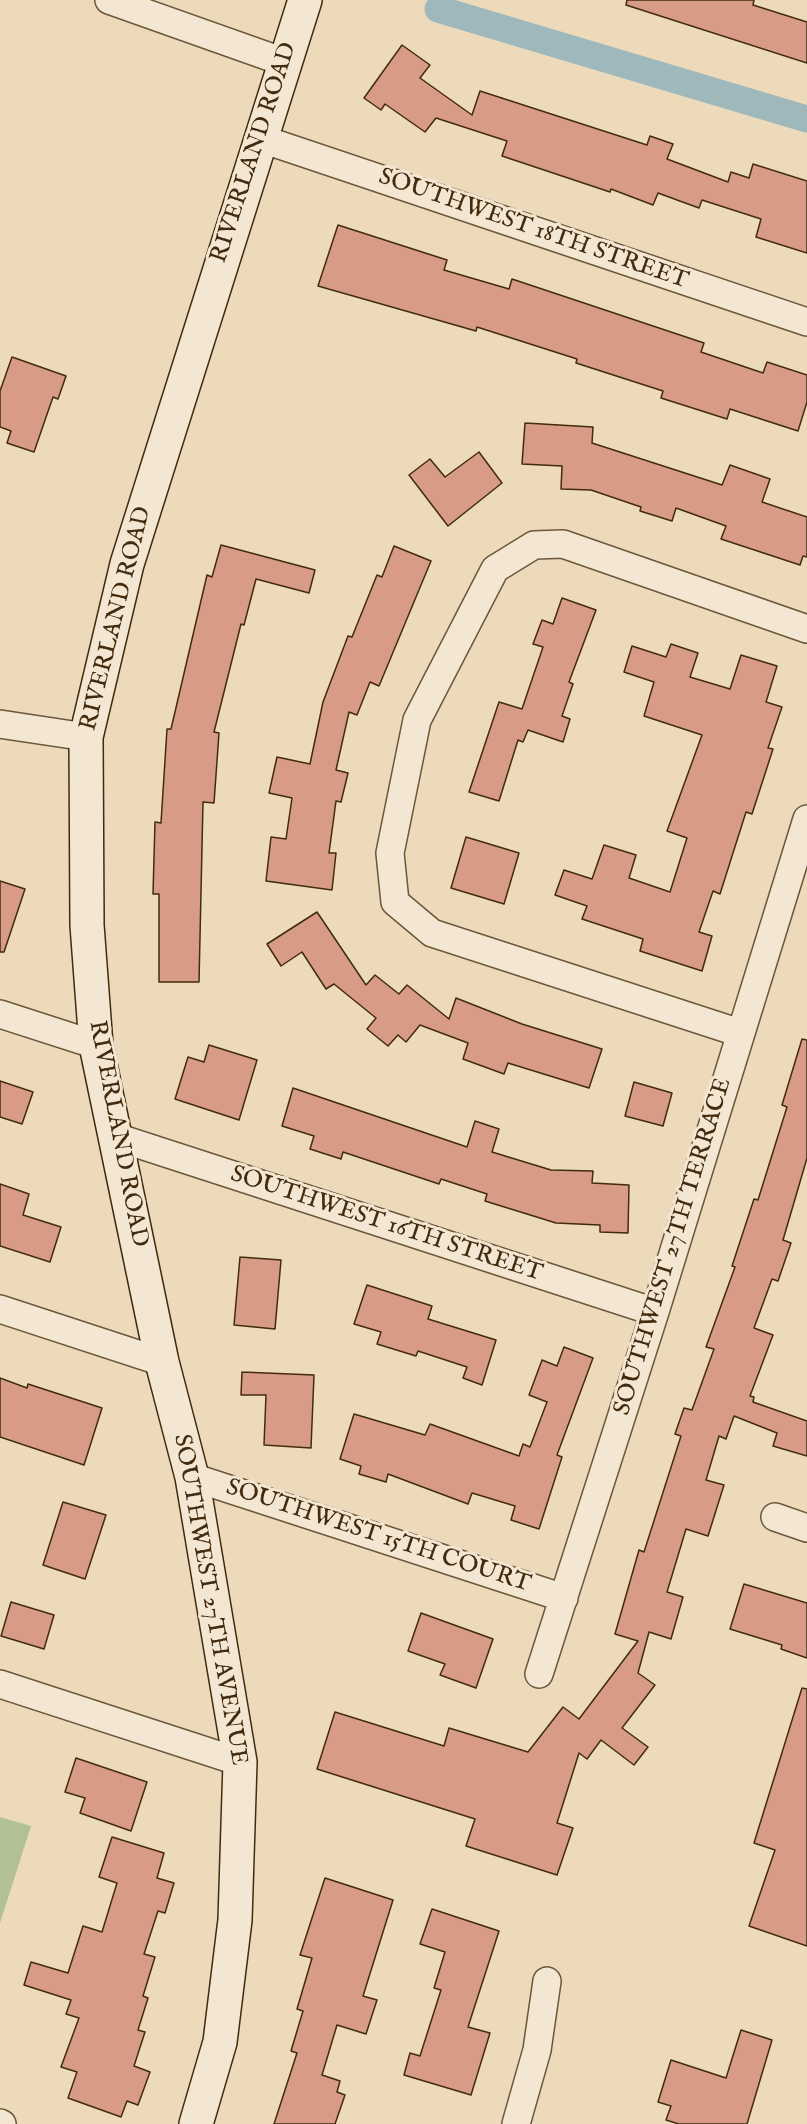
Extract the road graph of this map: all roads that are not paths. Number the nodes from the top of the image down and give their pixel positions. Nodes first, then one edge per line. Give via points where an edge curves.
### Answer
1 (109, 0) edge
2 (305, 0) edge
3 (284, 62) junction
4 (259, 138) junction
5 (807, 322) edge
6 (807, 629) edge
7 (0, 724) edge
8 (86, 737) junction
9 (807, 819) edge
10 (0, 1014) edge
11 (740, 1033) junction
12 (96, 1045) junction
13 (116, 1137) junction
14 (0, 1309) edge
15 (655, 1312) junction
16 (162, 1362) junction
17 (192, 1477) junction
18 (775, 1517) dead end
19 (807, 1528) edge
20 (564, 1598) junction
21 (539, 1674) dead end
22 (0, 1684) edge
23 (240, 1762) junction
24 (547, 1982) dead end
25 (196, 2124) edge
26 (516, 2124) edge

1 - 3 street
2 - 3 street, RIVERLAND ROAD
3 - 4 street, RIVERLAND ROAD
4 - 5 street, SOUTHWEST 18TH STREET
4 - 8 street, RIVERLAND ROAD via 127,564
6 - 11 street via 563,544 534,545 495,569 417,720 390,853 396,902 432,933
7 - 8 street
8 - 12 street, RIVERLAND ROAD via 87,925
9 - 11 street, SOUTHWEST 27TH TERRACE
10 - 12 street
11 - 15 street, SOUTHWEST 27TH TERRACE
12 - 13 street, RIVERLAND ROAD
13 - 15 street, SOUTHWEST 16TH STREET
13 - 16 street, RIVERLAND ROAD
14 - 16 street
15 - 20 street, SOUTHWEST 27TH TERRACE
16 - 17 street, SOUTHWEST 27TH AVENUE
17 - 20 street, SOUTHWEST 15TH COURT
17 - 23 street, SOUTHWEST 27TH AVENUE
18 - 19 street
20 - 21 street, SOUTHWEST 27TH TERRACE
22 - 23 street
23 - 25 street, SOUTHWEST 27TH AVENUE via 235,1920 220,2042
24 - 26 street via 537,2050

